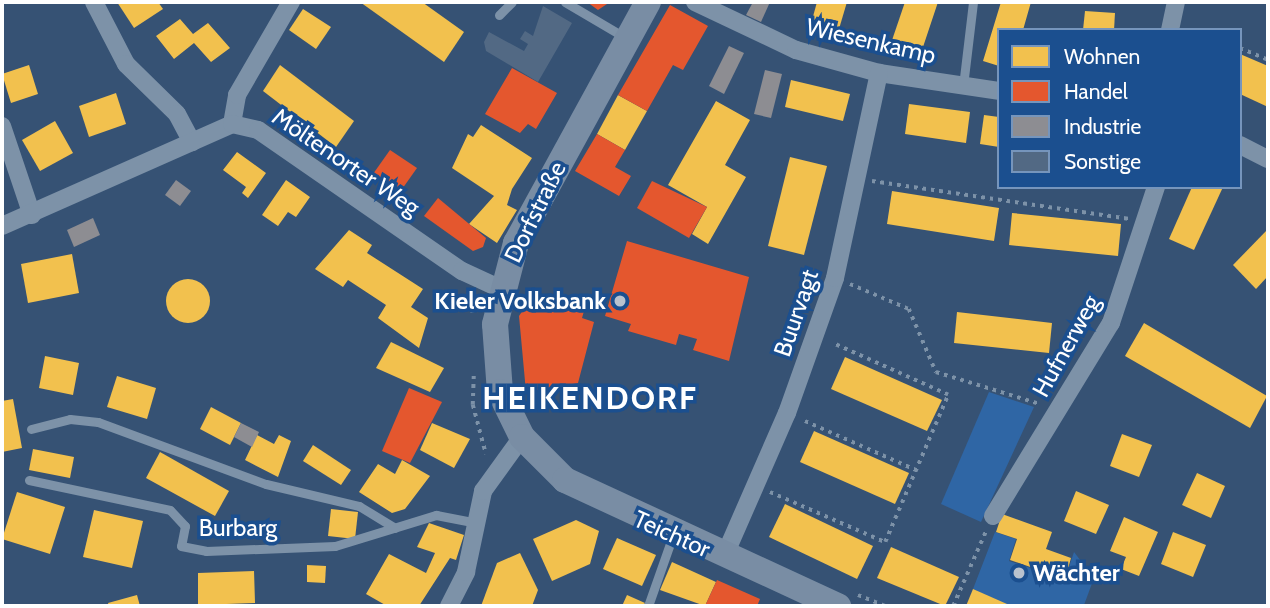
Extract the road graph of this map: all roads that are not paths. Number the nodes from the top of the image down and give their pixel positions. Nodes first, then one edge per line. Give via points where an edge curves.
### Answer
1 (94, 2) edge
2 (291, 2) edge
3 (512, 2) edge
4 (565, 2) edge
5 (648, 2) edge
6 (695, 2) edge
7 (973, 2) edge
8 (1176, 2) edge
9 (499, 15) dead end
10 (1170, 28) edge
11 (628, 39) junction
12 (879, 73) junction
13 (963, 86) junction
14 (997, 91) edge
15 (232, 124) junction
16 (2, 126) edge
17 (192, 142) junction
18 (1242, 146) edge
19 (1268, 159) edge
20 (1155, 189) edge
21 (32, 215) junction
22 (2, 226) edge
23 (501, 289) junction
24 (31, 429) dead end
25 (522, 437) junction
26 (29, 480) dead end
27 (993, 516) road end
28 (477, 523) junction
29 (395, 528) junction
30 (673, 535) junction
31 (724, 557) junction
32 (449, 606) edge
33 (648, 606) edge
34 (838, 606) edge

1 - 17 street via 126,64 177,114
2 - 15 street via 237,95
3 - 9 lane
4 - 11 lane
5 - 11 street, Dorfstraße
6 - 12 street, Wiesenkamp via 796,50
7 - 13 lane, Wiesenkamp
8 - 10 street
11 - 23 street, Dorfstraße via 536,201
12 - 13 street, Wiesenkamp
12 - 31 street, Buurvagt via 860,179 835,278 787,413
13 - 14 street, Wiesenkamp
15 - 17 street, Möltenorter Weg
15 - 23 street, Möltenorter Weg via 258,130 461,271
16 - 21 street
17 - 21 street, Möltenorter Weg
18 - 19 street
20 - 27 street, Hufnerweg via 1111,323
21 - 22 street, Möltenorter Weg
23 - 25 street, Dorfstraße via 494,357 500,392
24 - 29 lane, Burbarg via 70,419 98,422 266,484 359,506
25 - 28 street via 493,473
25 - 30 street, Teichtor via 565,480
26 - 29 lane, Burbarg via 170,510 185,526 181,547 206,551 335,547
28 - 29 lane, Burbarg via 436,515
28 - 32 street via 466,572
30 - 31 street, Teichtor
30 - 33 lane
31 - 34 street, Teichtor

